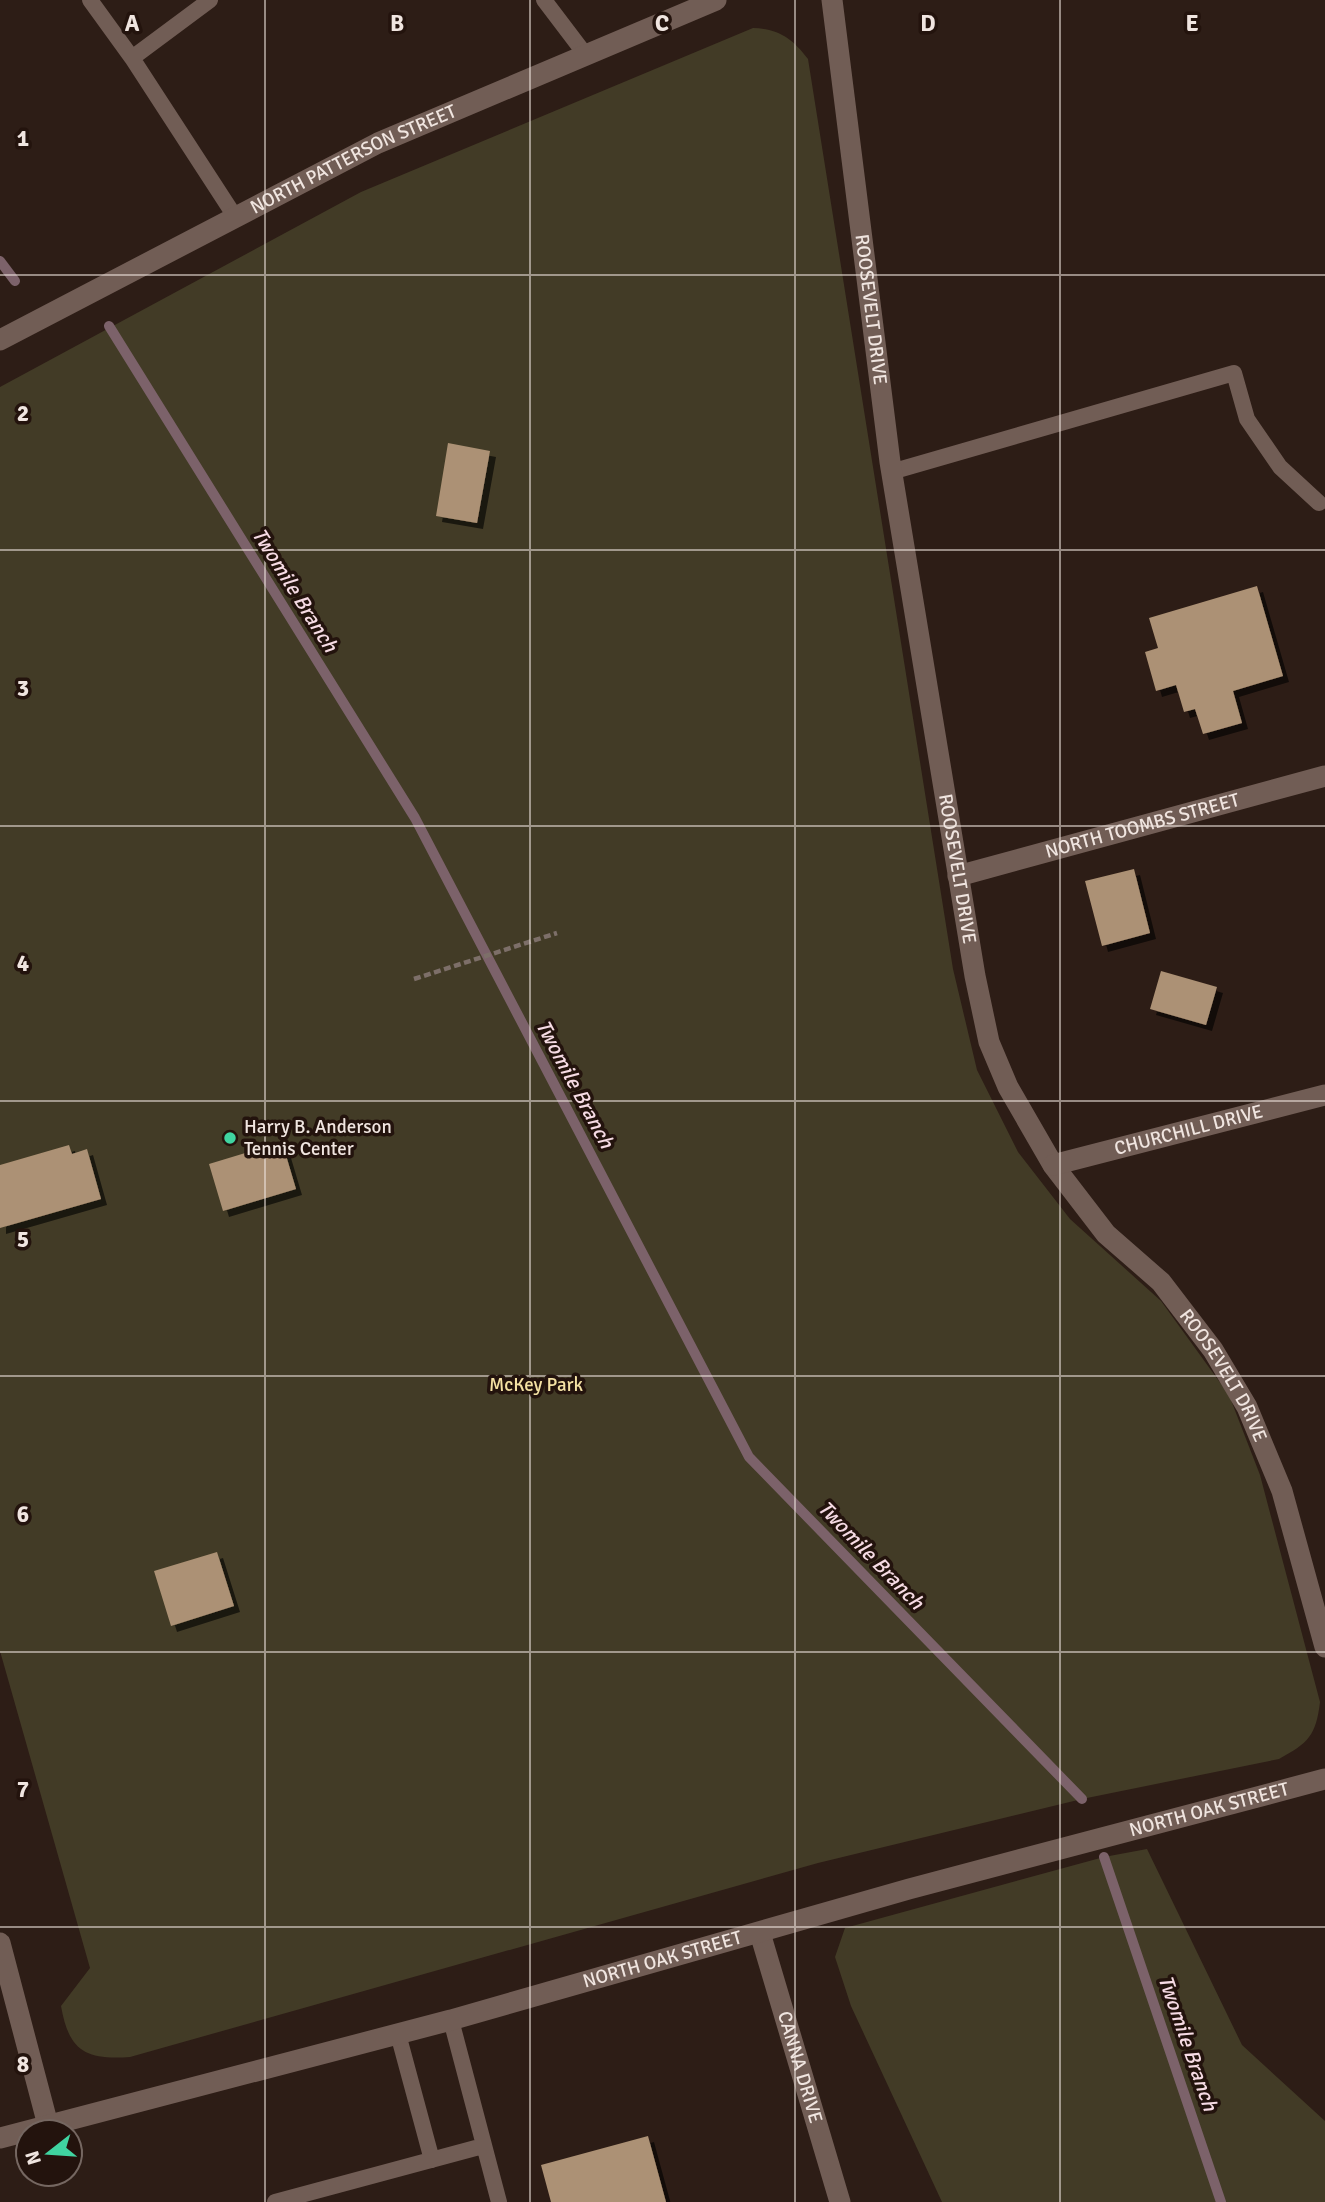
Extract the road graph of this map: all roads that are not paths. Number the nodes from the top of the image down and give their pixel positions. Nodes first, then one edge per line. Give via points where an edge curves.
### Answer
1 (90, 0) edge
2 (209, 0) edge
3 (544, 0) edge
4 (716, 0) edge
5 (832, 0) edge
6 (585, 54) junction
7 (132, 58) junction
8 (234, 215) junction
9 (0, 340) edge
10 (891, 472) junction
11 (1319, 503) dead end
12 (1325, 776) edge
13 (958, 876) junction
14 (1325, 1095) edge
15 (1053, 1165) junction
16 (1325, 1647) edge
17 (1325, 1779) edge
18 (760, 1933) junction
19 (0, 1943) edge
20 (451, 2020) junction
21 (398, 2034) junction
22 (46, 2118) edge
23 (75, 2118) edge
24 (483, 2146) junction
25 (432, 2160) junction
26 (275, 2202) edge
27 (499, 2202) edge
28 (840, 2202) edge

1 - 7 lane
2 - 7 lane
3 - 6 lane
4 - 6 street, NORTH PATTERSON STREET
5 - 10 street, ROOSEVELT DRIVE
6 - 8 street, NORTH PATTERSON STREET via 378,143
7 - 8 lane
8 - 9 street, NORTH PATTERSON STREET
10 - 11 lane via 1234,373 1247,419 1280,467
10 - 13 street, ROOSEVELT DRIVE
12 - 13 street, NORTH TOOMBS STREET
13 - 15 street, ROOSEVELT DRIVE via 989,1042 1008,1087
14 - 15 street, CHURCHILL DRIVE
15 - 16 street, ROOSEVELT DRIVE via 1106,1234 1161,1282 1213,1350 1247,1407 1282,1491
17 - 18 street, NORTH OAK STREET
18 - 20 street, NORTH OAK STREET
18 - 28 street, CANNA DRIVE
19 - 22 street
20 - 21 street, NORTH OAK STREET
20 - 24 lane
21 - 23 street, NORTH OAK STREET
21 - 25 lane
24 - 25 lane
24 - 27 lane
25 - 26 lane

